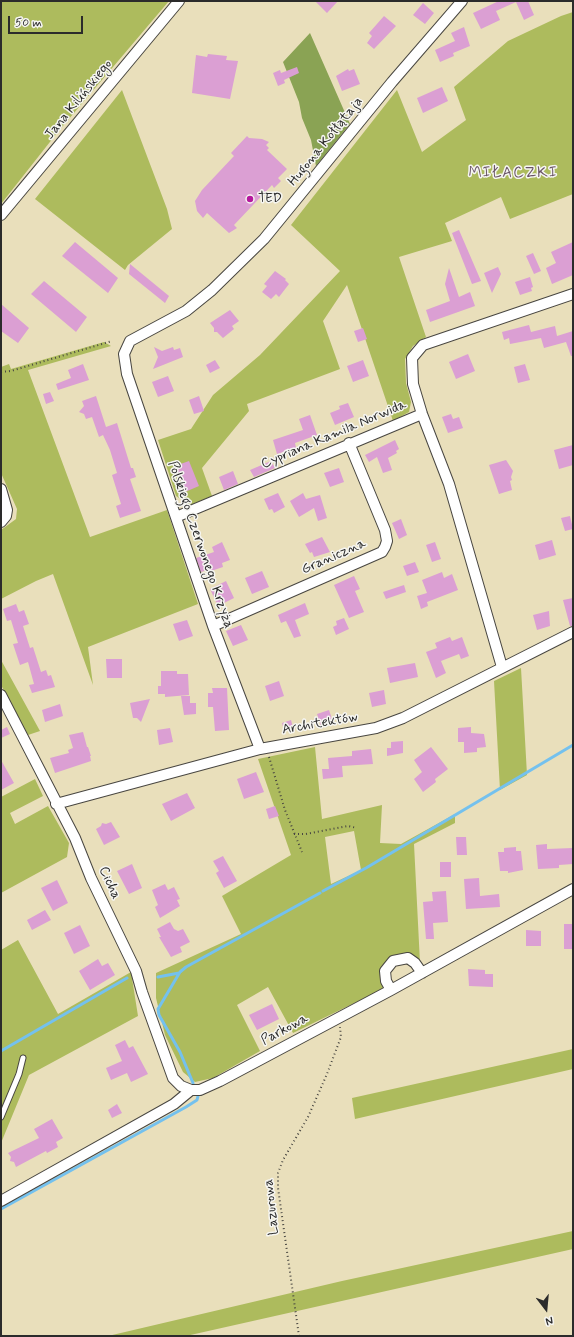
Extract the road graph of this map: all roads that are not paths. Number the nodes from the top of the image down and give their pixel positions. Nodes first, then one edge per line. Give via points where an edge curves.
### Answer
1 (179, 1) edge
2 (462, 1) edge
3 (1, 215) edge
4 (573, 294) edge
5 (126, 347) joint
6 (422, 414) junction
7 (349, 443) junction
8 (1, 489) edge
9 (176, 517) junction
10 (1, 522) edge
11 (213, 626) junction
12 (573, 632) edge
13 (502, 667) junction
14 (1, 695) edge
15 (263, 748) junction
16 (56, 804) junction
17 (573, 888) edge
18 (422, 973) junction
19 (391, 990) junction
20 (23, 1058) dead end
21 (191, 1090) junction
22 (1, 1116) edge
23 (1, 1201) edge

1 - 3 street, Jana Kilińskiego
2 - 5 street, Hugona Kołłątaja via 392,82 264,239 212,290 186,311 130,341
4 - 6 street, Cypriana Kamila Norwida via 422,345 412,358 413,384
5 - 9 street, Polskiego Czerwonego Krzyża via 124,360 128,374
6 - 7 street, Cypriana Kamila Norwida
6 - 13 street via 449,484
7 - 9 street, Cypriana Kamila Norwida
7 - 11 street, Graniczna via 385,530 387,541 382,552
8 - 10 street via 7,510
9 - 11 street, Polskiego Czerwonego Krzyża
11 - 15 street, Polskiego Czerwonego Krzyża
12 - 13 street, Architektów
13 - 15 street, Architektów via 403,718 376,728
14 - 16 street, Cicha via 24,736
15 - 16 street, Architektów
16 - 21 street, Cicha via 75,838 91,878 136,971 173,1078 181,1086
17 - 18 street, Parkowa
18 - 19 street, Parkowa
18 - 19 street via 416,963 408,958 393,961 385,971 386,981
19 - 21 street, Parkowa via 220,1081 200,1090
20 - 22 lane
21 - 23 street, Parkowa via 174,1104

